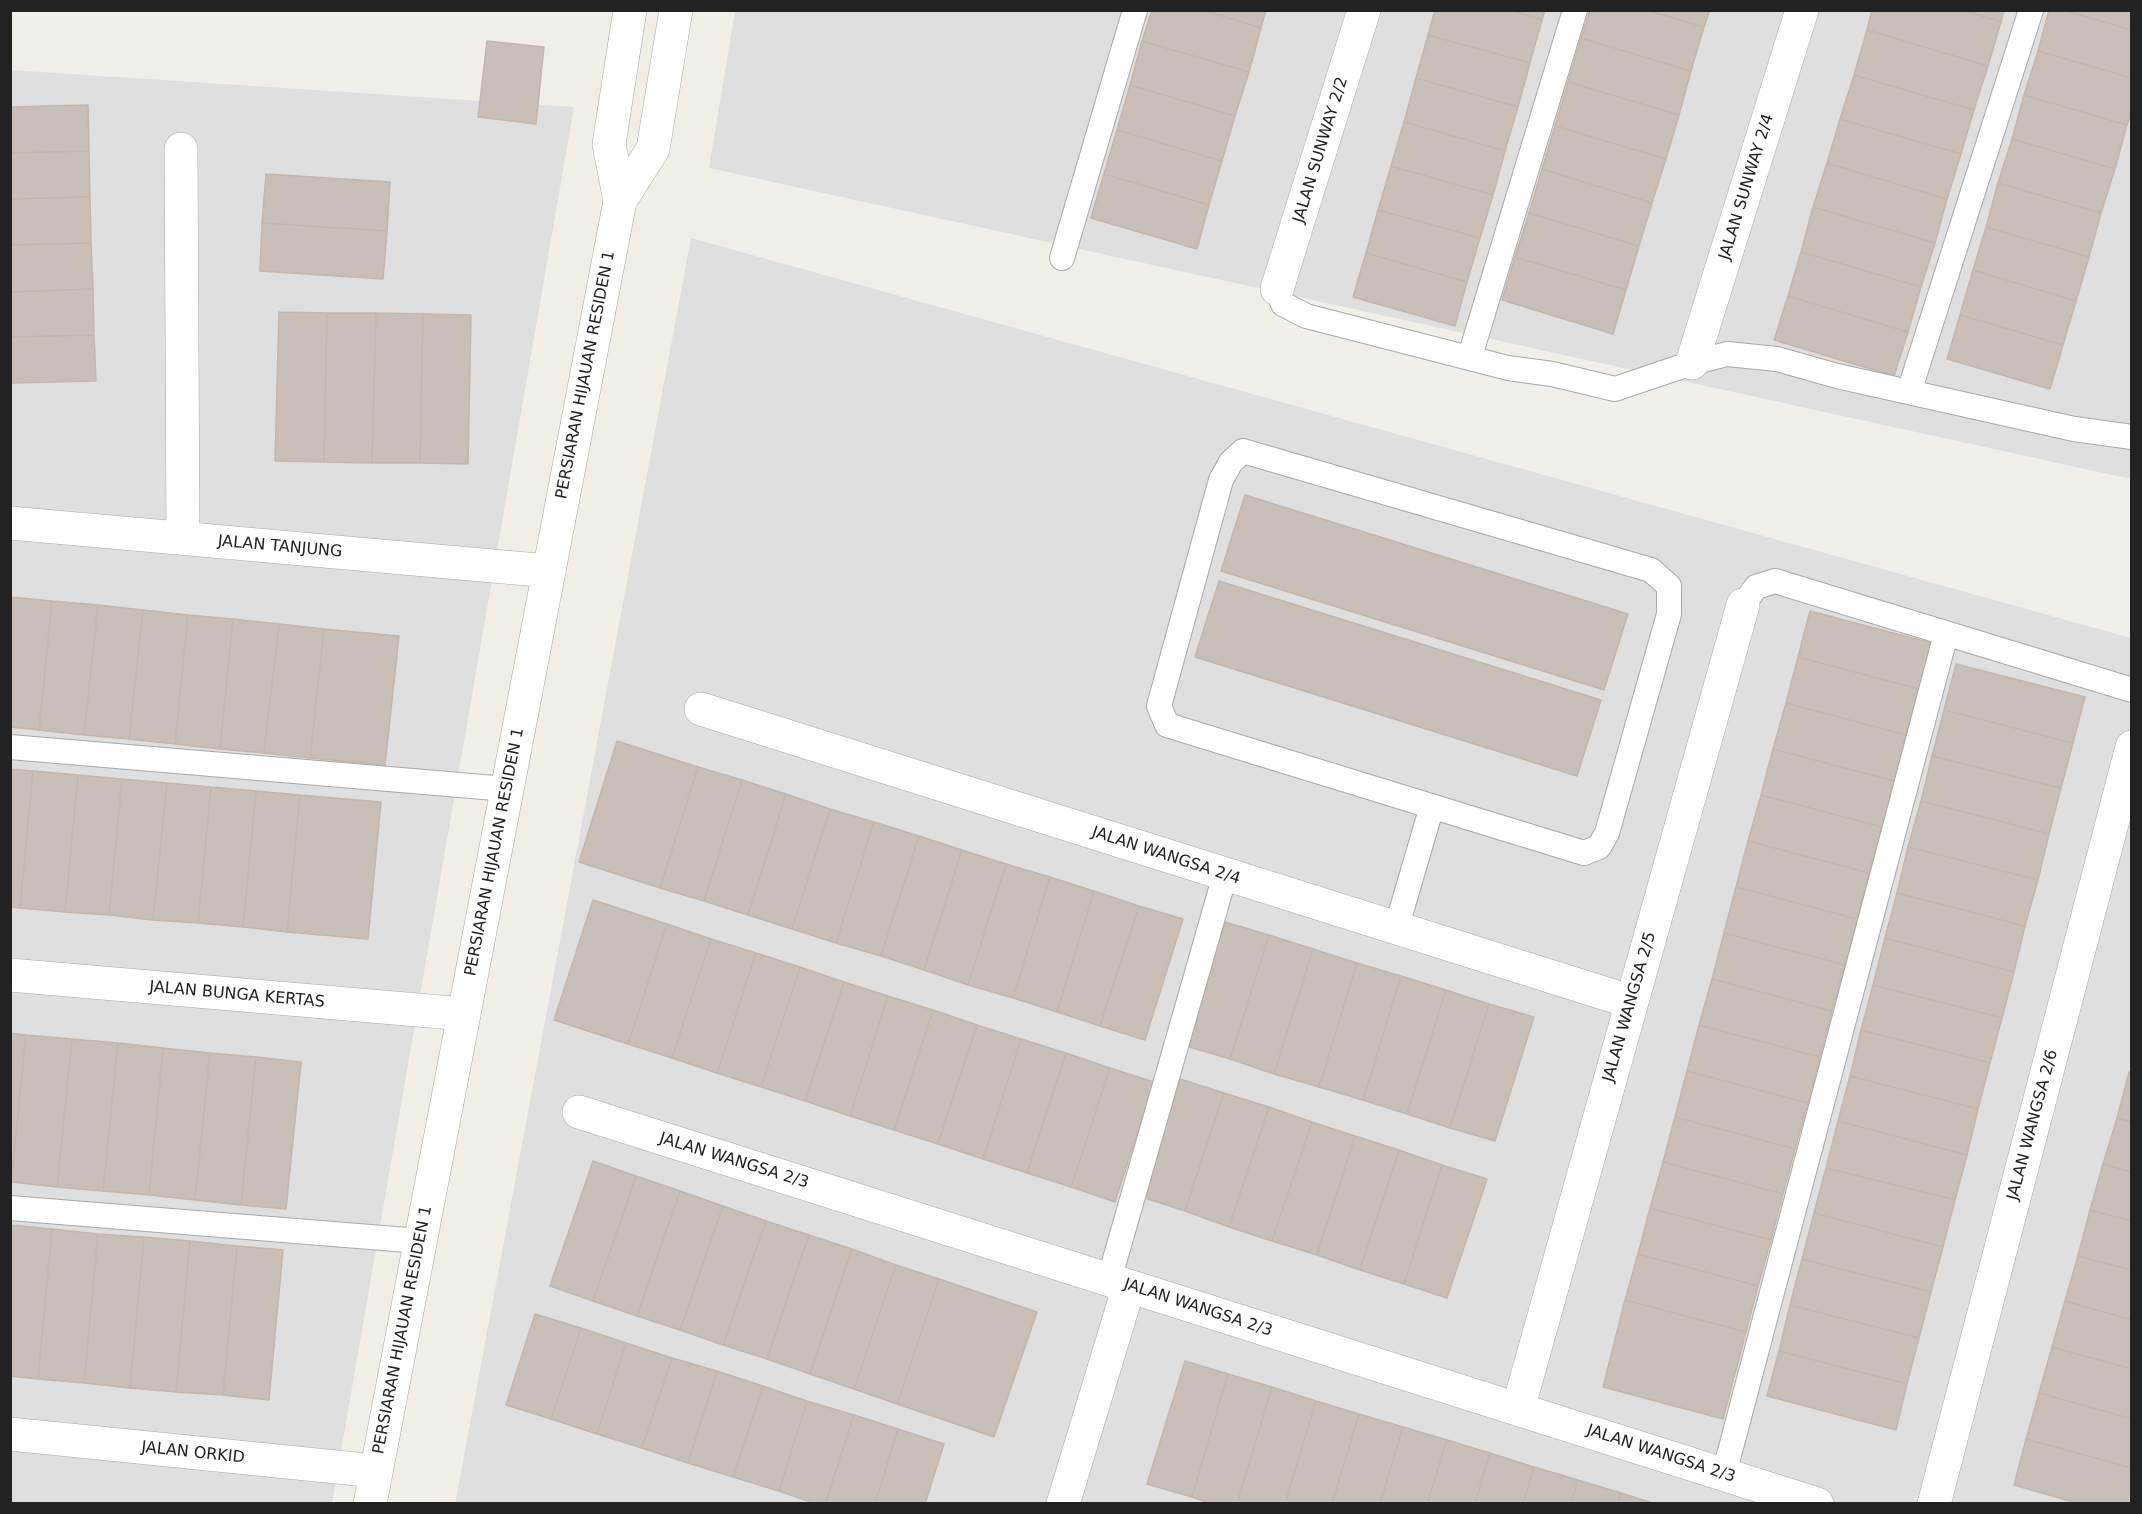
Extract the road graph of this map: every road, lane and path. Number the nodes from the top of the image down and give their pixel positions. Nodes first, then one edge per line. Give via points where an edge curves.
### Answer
1 (676, 10) edge
2 (1135, 10) edge
3 (1364, 10) edge
4 (1575, 10) edge
5 (1802, 10) edge
6 (2031, 10) edge
7 (629, 11) edge
8 (181, 148) dead end
9 (620, 201) junction
10 (1062, 258) dead end
11 (1277, 289) joint
12 (1470, 356) junction
13 (1692, 363) junction
14 (1909, 392) junction
15 (2132, 437) edge
16 (10, 523) edge
17 (183, 538) junction
18 (549, 571) junction
19 (1743, 604) joint
20 (1946, 634) junction
21 (2132, 690) edge
22 (701, 709) dead end
23 (10, 747) edge
24 (2132, 747) edge
25 (507, 789) junction
26 (1432, 806) junction
27 (1225, 875) junction
28 (1396, 929) junction
29 (10, 975) edge
30 (1632, 1002) junction
31 (464, 1014) junction
32 (579, 1112) dead end
33 (10, 1208) edge
34 (420, 1240) junction
35 (1119, 1283) junction
36 (1518, 1409) junction
37 (10, 1434) edge
38 (376, 1471) junction
39 (1724, 1474) junction
40 (1804, 1502) edge
41 (370, 1503) edge
42 (1063, 1503) edge
43 (1934, 1503) edge

1 - 9 street, PERSIARAN HIJAUAN RESIDEN 1 via 653,149
2 - 10 lane
3 - 11 street, JALAN SUNWAY 2/2
4 - 12 lane
5 - 13 street, JALAN SUNWAY 2/4
6 - 14 lane
7 - 9 street, PERSIARAN HIJAUAN RESIDEN 1 via 609,144
8 - 17 street
9 - 18 street, PERSIARAN HIJAUAN RESIDEN 1
11 - 12 lane via 1283,304 1306,316
12 - 13 lane via 1508,368 1615,389
13 - 14 lane via 1727,354 1777,359
14 - 15 lane via 2074,429
16 - 17 street, JALAN TANJUNG
17 - 18 street, JALAN TANJUNG
18 - 25 street, PERSIARAN HIJAUAN RESIDEN 1
19 - 20 lane via 1755,587 1775,581
19 - 30 street, JALAN WANGSA 2/5
20 - 21 lane
20 - 39 lane
22 - 27 street, JALAN WANGSA 2/4
23 - 25 lane
24 - 43 street, JALAN WANGSA 2/6
25 - 31 street, PERSIARAN HIJAUAN RESIDEN 1
26 - 26 lane via 1167,725 1159,706 1221,480 1243,451 1651,570 1669,586 1669,614 1607,833 1599,847 1584,853
26 - 28 lane
27 - 28 street, JALAN WANGSA 2/4
27 - 35 lane
28 - 30 street, JALAN WANGSA 2/4
29 - 31 street, JALAN BUNGA KERTAS
30 - 36 street, JALAN WANGSA 2/5
31 - 34 street, PERSIARAN HIJAUAN RESIDEN 1
32 - 35 street, JALAN WANGSA 2/3
33 - 34 lane
34 - 38 street, PERSIARAN HIJAUAN RESIDEN 1
35 - 36 street, JALAN WANGSA 2/3
35 - 42 street
36 - 39 street, JALAN WANGSA 2/3
37 - 38 street, JALAN ORKID
38 - 41 street, PERSIARAN HIJAUAN RESIDEN 1
39 - 40 street, JALAN WANGSA 2/3

